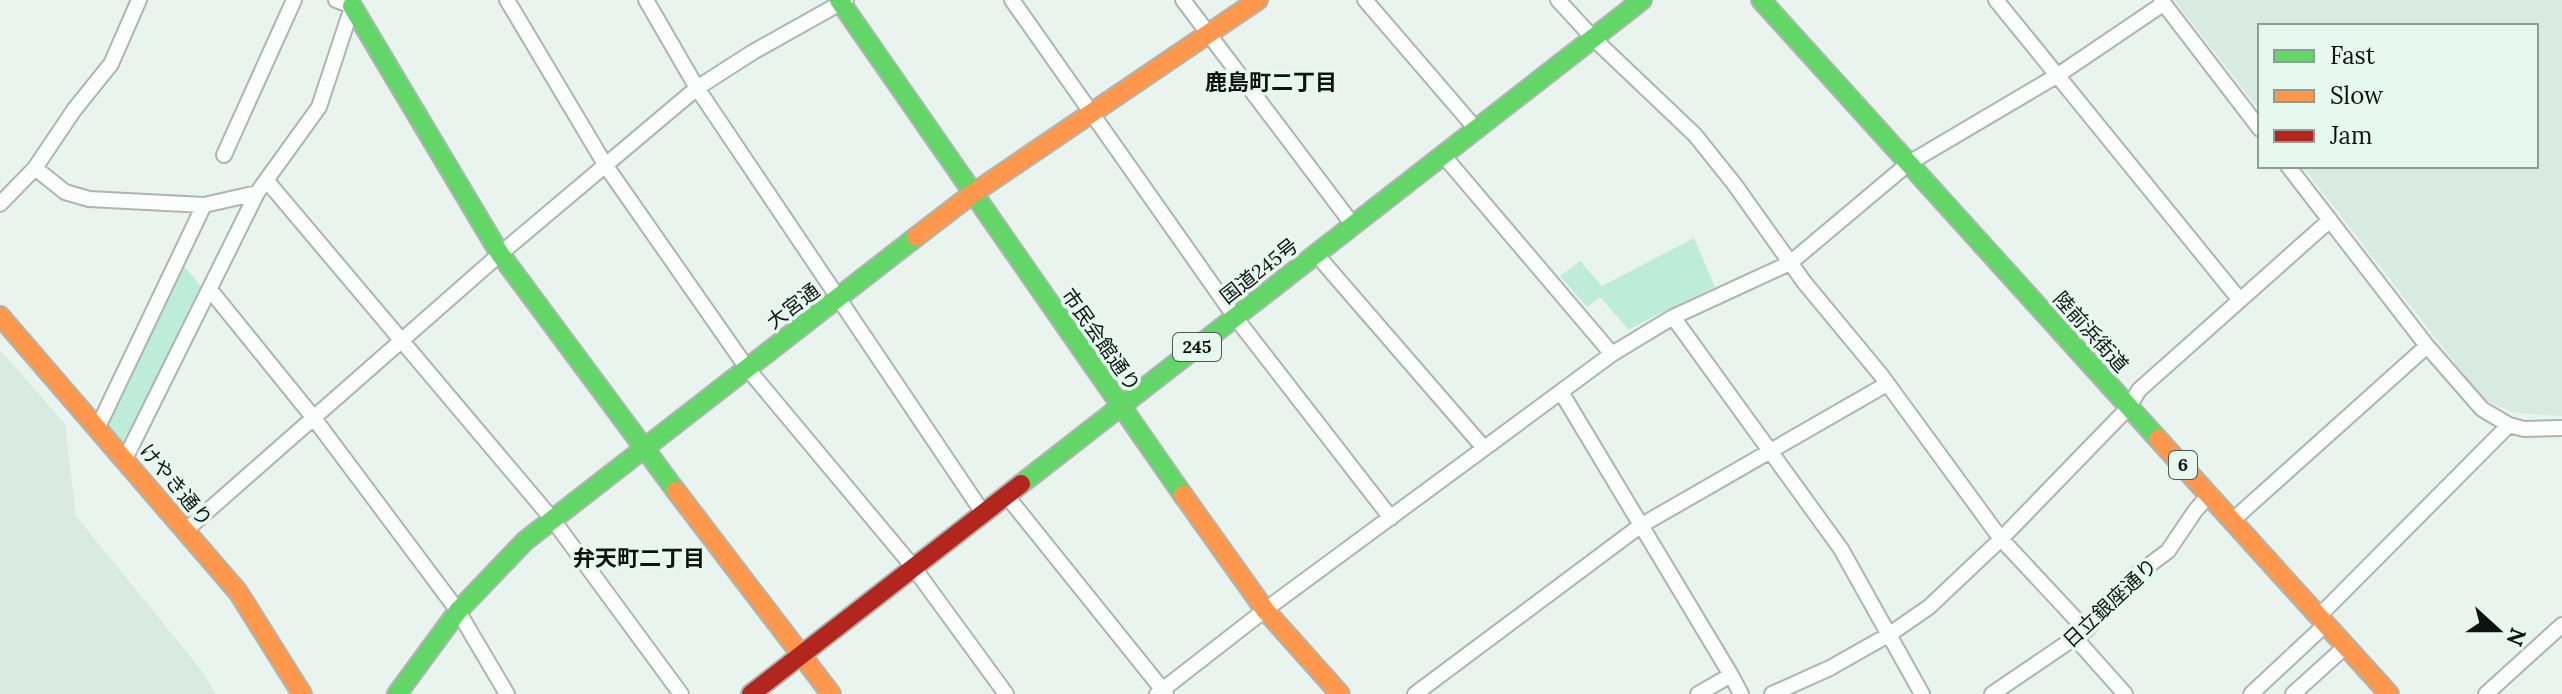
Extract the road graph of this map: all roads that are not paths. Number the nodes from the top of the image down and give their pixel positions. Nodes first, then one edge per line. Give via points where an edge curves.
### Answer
1 (139, 0) edge
2 (294, 0) edge
3 (507, 0) edge
4 (646, 0) edge
5 (1012, 0) edge
6 (1183, 0) edge
7 (1258, 0) edge
8 (1365, 0) edge
9 (1558, 0) edge
10 (1642, 0) edge
11 (1761, 0) edge
12 (1996, 0) edge
13 (842, 1) edge
14 (348, 2) edge
15 (2162, 2) edge
16 (1207, 34) junction
17 (1593, 38) junction
18 (2058, 75) junction
19 (697, 88) junction
20 (1090, 114) junction
21 (2258, 126) edge
22 (1476, 129) junction
23 (224, 155) dead end
24 (1443, 155) junction
25 (1909, 163) junction
26 (606, 166) junction
27 (35, 168) junction
28 (2290, 168) edge
29 (267, 181) junction
30 (257, 193) junction
31 (972, 194) junction
32 (0, 204) edge
33 (204, 205) junction
34 (2330, 220) junction
35 (1353, 225) junction
36 (500, 254) junction
37 (1316, 254) junction
38 (1790, 263) junction
39 (211, 291) junction
40 (839, 298) junction
41 (2239, 299) junction
42 (0, 316) edge
43 (1235, 317) junction
44 (1673, 317) junction
45 (400, 341) junction
46 (2427, 346) junction
47 (1612, 354) junction
48 (747, 368) junction
49 (1887, 384) junction
50 (1561, 392) junction
51 (1120, 407) junction
52 (2129, 407) junction
53 (313, 417) junction
54 (2509, 425) junction
55 (2562, 428) edge
56 (97, 429) junction
57 (643, 448) junction
58 (1484, 448) junction
59 (1772, 451) junction
60 (125, 459) junction
61 (2210, 494) junction
62 (1006, 495) junction
63 (983, 513) junction
64 (1391, 518) junction
65 (2234, 519) junction
66 (553, 520) junction
67 (1640, 526) junction
68 (186, 530) junction
69 (2001, 539) junction
70 (914, 568) junction
71 (1265, 610) junction
72 (458, 611) junction
73 (2323, 620) junction
74 (2562, 625) edge
75 (1890, 634) junction
76 (2081, 635) junction
77 (2346, 646) junction
78 (802, 655) junction
79 (1731, 675) junction
80 (1162, 693) edge
81 (302, 694) edge
82 (397, 694) edge
83 (507, 694) edge
84 (681, 694) edge
85 (751, 694) edge
86 (831, 694) edge
87 (1006, 694) edge
88 (1340, 694) edge
89 (1415, 694) edge
90 (1698, 694) edge
91 (1741, 694) edge
92 (1772, 694) edge
93 (1922, 694) edge
94 (1992, 694) edge
95 (2125, 694) edge
96 (2251, 694) edge
97 (2293, 694) edge
98 (2389, 694) edge
99 (2486, 694) edge

1 - 27 street via 111,64
2 - 23 street
3 - 26 street
4 - 19 street
5 - 20 street
6 - 16 street
7 - 16 main road, 大宮通
8 - 22 street
9 - 17 street
10 - 17 main road, 国道245号 / 245
11 - 25 main road, 陸前浜街道 / 6
12 - 18 street
13 - 19 street
13 - 31 main road, 市民会館通り
14 - 29 street via 319,107
14 - 36 main road
15 - 18 street
15 - 21 street
16 - 20 main road, 大宮通
16 - 35 street
17 - 22 main road, 国道245号 / 245
17 - 38 street via 1695,135
18 - 25 street
18 - 41 street
19 - 26 street
19 - 40 street
20 - 31 main road, 大宮通
20 - 43 street
22 - 24 main road, 国道245号 / 245
24 - 35 main road, 国道245号 / 245
24 - 47 street
25 - 38 street
25 - 52 main road, 陸前浜街道 / 6
26 - 36 street
26 - 48 street
27 - 32 street
27 - 33 street via 65,192 89,199
28 - 34 street
29 - 30 street
29 - 45 street
30 - 33 street
30 - 39 street
31 - 40 main road, 大宮通
31 - 51 main road, 市民会館通り
33 - 56 street
34 - 41 street
34 - 46 street
35 - 37 main road, 国道245号 / 245
36 - 45 street
36 - 57 main road
37 - 43 main road, 国道245号 / 245
37 - 58 street
38 - 44 street
38 - 49 street
39 - 53 street
39 - 60 street
40 - 48 main road, 大宮通
40 - 63 street
41 - 52 street via 2139,390
42 - 56 main road, けやき通り
43 - 51 main road, 国道245号 / 245
43 - 64 street
44 - 47 street
44 - 59 street
45 - 53 street
45 - 66 street
46 - 54 street via 2482,409
46 - 65 street
47 - 50 street
48 - 57 main road, 大宮通
48 - 70 street
49 - 59 street
49 - 69 street
50 - 58 street
50 - 67 street
51 - 62 main road, 国道245号 / 245
51 - 71 main road, 市民会館通り
52 - 61 main road, 陸前浜街道 / 6
52 - 69 street
53 - 68 street
53 - 72 street
54 - 55 street
54 - 73 street
56 - 60 main road, けやき通り
57 - 66 main road, 大宮通
57 - 78 main road
58 - 64 street
59 - 67 street
59 - 75 street via 1841,549
60 - 68 main road, けやき通り
61 - 65 main road, 陸前浜街道 / 6
61 - 76 street, 日立銀座通り via 2168,551 2132,578
62 - 63 main road, 国道245号 / 245
62 - 80 street
63 - 70 main road, 国道245号 / 245
64 - 71 street
65 - 73 main road, 陸前浜街道 / 6
66 - 72 main road, 大宮通 via 525,541
66 - 84 street
67 - 79 street
67 - 89 street
68 - 81 main road, けやき通り via 238,592
69 - 75 street via 1929,607
69 - 76 street
70 - 78 main road, 国道245号 / 245
70 - 87 street
71 - 80 street
71 - 88 main road, 市民会館通り
72 - 82 main road, 大宮通
72 - 83 street
73 - 77 main road, 陸前浜街道 / 6
73 - 96 street
74 - 99 street
75 - 92 street
75 - 93 street
76 - 94 street, 日立銀座通り
76 - 95 street
77 - 97 street
77 - 98 main road, 陸前浜街道 / 6
78 - 85 main road, 国道245号 / 245
78 - 86 main road
79 - 90 street
79 - 91 street

